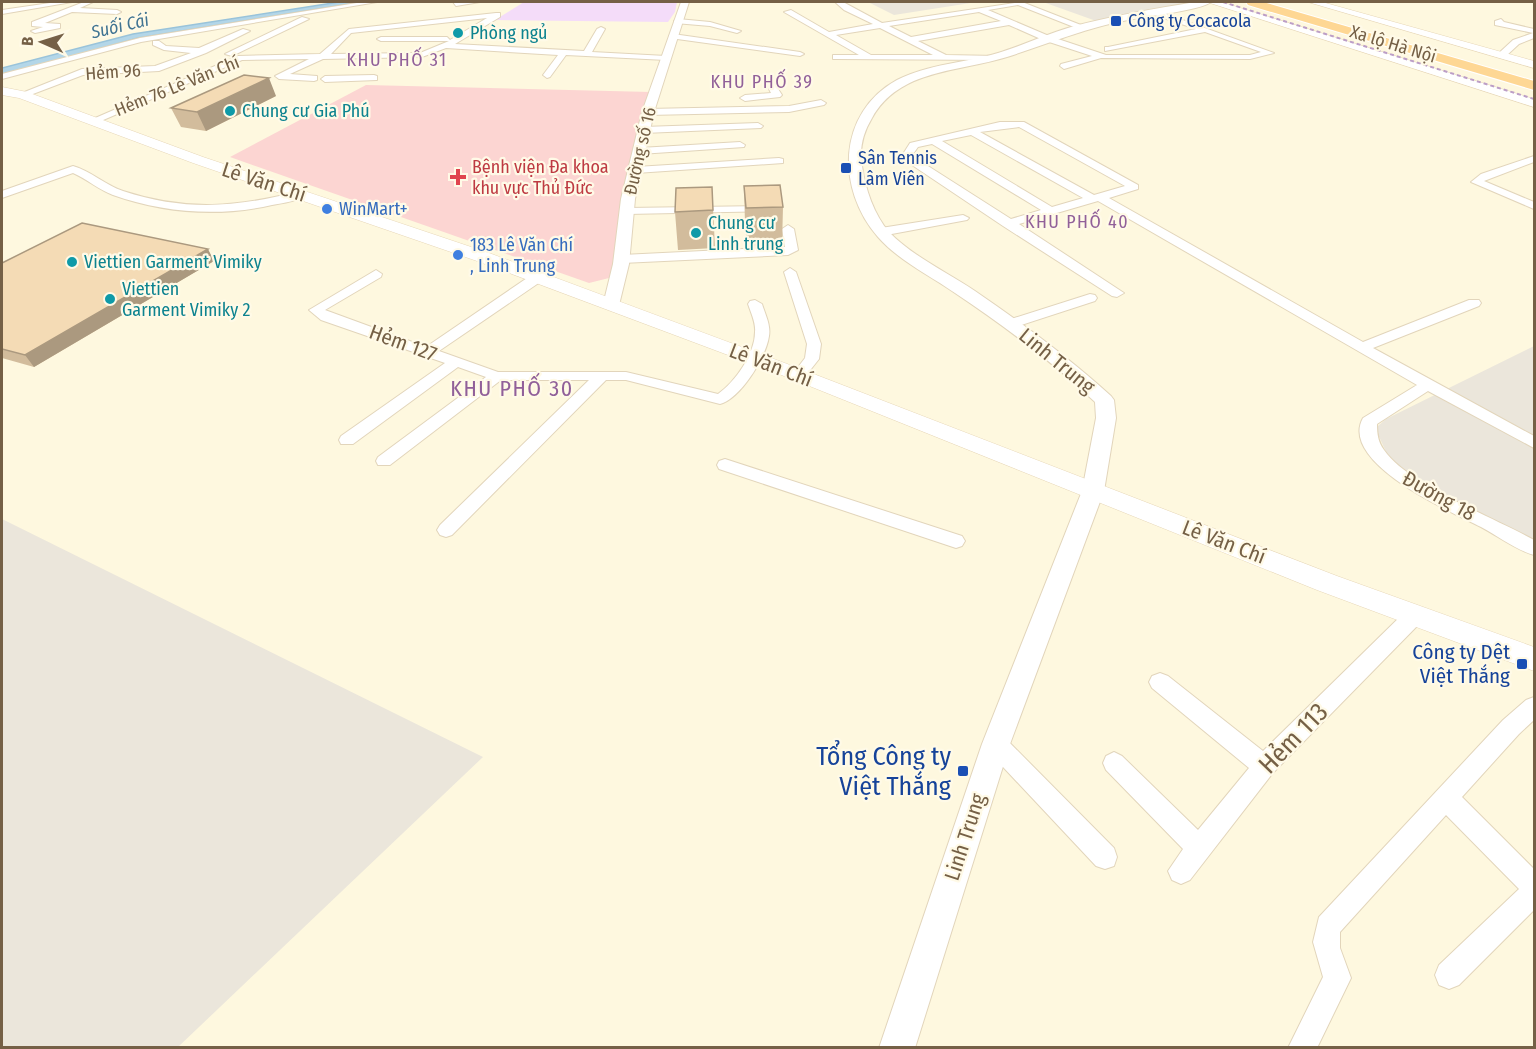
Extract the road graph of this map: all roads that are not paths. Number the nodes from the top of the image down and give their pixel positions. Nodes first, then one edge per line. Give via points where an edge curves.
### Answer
1 (89, 2) edge
2 (373, 2) edge
3 (476, 2) edge
4 (685, 2) edge
5 (839, 2) edge
6 (1212, 2) edge
7 (1252, 2) edge
8 (1261, 2) edge
9 (1280, 2) edge
10 (1292, 2) edge
11 (1313, 2) edge
12 (1320, 2) edge
13 (454, 3) edge
14 (68, 6) edge
15 (320, 6) edge
16 (981, 10) junction
17 (2, 12) edge
18 (117, 12) dead end
19 (788, 12) dead end
20 (1155, 12) junction
21 (462, 18) junction
22 (374, 19) dead end
23 (678, 21) junction
24 (1501, 21) dead end
25 (1011, 22) junction
26 (883, 26) junction
27 (1082, 27) junction
28 (366, 29) junction
29 (601, 29) dead end
30 (1205, 30) junction
31 (35, 31) dead end
32 (246, 31) dead end
33 (737, 31) dead end
34 (1534, 33) edge
35 (829, 34) junction
36 (122, 35) dead end
37 (673, 36) junction
38 (1046, 38) junction
39 (364, 39) dead end
40 (375, 39) dead end
41 (458, 39) junction
42 (340, 40) junction
43 (910, 40) junction
44 (156, 43) dead end
45 (446, 46) junction
46 (310, 47) dead end
47 (765, 48) junction
48 (201, 51) junction
49 (230, 54) junction
50 (422, 54) junction
51 (563, 54) junction
52 (800, 54) dead end
53 (1095, 54) junction
54 (1503, 54) junction
55 (293, 55) junction
56 (325, 55) junction
57 (586, 55) junction
58 (393, 56) junction
59 (836, 57) dead end
60 (666, 58) junction
61 (870, 58) junction
62 (944, 58) junction
63 (994, 58) junction
64 (752, 59) dead end
65 (409, 62) dead end
66 (1534, 64) edge
67 (1064, 66) dead end
68 (1534, 74) edge
69 (547, 75) dead end
70 (2, 76) edge
71 (314, 78) dead end
72 (354, 78) junction
73 (374, 78) dead end
74 (168, 79) junction
75 (325, 79) dead end
76 (770, 83) dead end
77 (1534, 85) edge
78 (2, 91) edge
79 (22, 95) junction
80 (739, 98) dead end
81 (696, 100) dead end
82 (821, 103) dead end
83 (1534, 105) edge
84 (650, 107) junction
85 (91, 122) junction
86 (758, 126) dead end
87 (645, 130) junction
88 (974, 133) junction
89 (934, 141) junction
90 (740, 146) dead end
91 (640, 151) junction
92 (1534, 159) edge
93 (778, 162) dead end
94 (636, 170) junction
95 (301, 194) junction
96 (2, 195) edge
97 (1096, 198) junction
98 (1534, 206) edge
99 (773, 208) edge
100 (1050, 211) junction
101 (627, 212) junction
102 (963, 218) dead end
103 (1007, 224) junction
104 (788, 229) dead end
105 (882, 232) junction
106 (622, 259) junction
107 (790, 273) dead end
108 (376, 274) dead end
109 (538, 277) junction
110 (1116, 293) dead end
111 (1090, 298) dead end
112 (1474, 303) dead end
113 (756, 304) dead end
114 (611, 305) junction
115 (1010, 324) junction
116 (1362, 347) junction
117 (428, 352) junction
118 (755, 358) junction
119 (456, 362) junction
120 (799, 375) junction
121 (497, 376) junction
122 (602, 376) junction
123 (1428, 385) junction
124 (347, 440) dead end
125 (1534, 443) edge
126 (384, 461) dead end
127 (725, 465) dead end
128 (1094, 491) junction
129 (446, 530) dead end
130 (956, 541) dead end
131 (1534, 548) edge
132 (1416, 614) junction
133 (1534, 659) edge
134 (1160, 682) dead end
135 (1534, 707) edge
136 (996, 744) junction
137 (1114, 763) dead end
138 (1264, 766) junction
139 (1446, 798) junction
140 (1199, 848) junction
141 (1105, 857) dead end
142 (1181, 871) dead end
143 (1534, 886) edge
144 (1534, 893) edge
145 (1449, 975) dead end
146 (897, 1047) edge
147 (1302, 1047) edge

1 - 14 street
2 - 15 street
3 - 13 street
4 - 23 street, Đường số 16
5 - 26 street
6 - 20 street, Linh Trung
6 - 83 main road
7 - 77 highway, Xa lộ Hà Nội
8 - 77 highway, Xa lộ Hà Nội
9 - 68 highway, Xa lộ Hà Nội
10 - 68 highway, Xa lộ Hà Nội
11 - 66 main road
12 - 54 main road
13 - 21 street
14 - 17 street
14 - 18 street
14 - 31 street via 35,24 56,27
15 - 36 street
15 - 49 street
15 - 70 street via 140,40
16 - 25 street
16 - 26 street
16 - 27 street via 1019,3
19 - 35 street
20 - 27 street, Linh Trung
20 - 30 street
21 - 28 street
21 - 41 street via 497,16
22 - 28 street
23 - 33 street
23 - 37 street, Đường số 16
24 - 34 street via 1498,23
25 - 38 street
25 - 43 street
26 - 35 street
26 - 43 street
27 - 38 street, Linh Trung
28 - 42 street via 350,31
29 - 57 street
30 - 53 street
30 - 53 street via 1270,53 1250,57
32 - 48 street, Hẻm 96
34 - 54 street
35 - 61 street
37 - 47 street
37 - 60 street, Đường số 16
38 - 53 street
38 - 63 street, Linh Trung
39 - 42 street
40 - 41 street
41 - 45 street
42 - 56 street
43 - 62 street
44 - 48 street via 164,48
45 - 50 street
45 - 51 street
46 - 55 street
47 - 52 street
47 - 64 street
48 - 49 street
48 - 79 street, Hẻm 96 via 156,69 82,72
49 - 74 street
50 - 58 street, Hẻm 76 Lê Văn Chí
50 - 65 street
51 - 57 street
51 - 69 street
53 - 67 street
54 - 66 main road
55 - 56 street, Hẻm 76 Lê Văn Chí
55 - 74 street, Hẻm 76 Lê Văn Chí via 241,58
56 - 58 street, Hẻm 76 Lê Văn Chí
56 - 71 street via 279,76
57 - 60 street
58 - 72 street
59 - 61 street
60 - 84 street, Đường số 16
61 - 62 street
62 - 63 street
63 - 105 street, Linh Trung via 906,80 890,89 871,111 856,140 855,158 865,203
72 - 73 street
72 - 75 street
74 - 85 street, Hẻm 76 Lê Văn Chí
76 - 80 street via 777,95
78 - 79 main road, Lê Văn Chí
79 - 85 main road, Lê Văn Chí
81 - 84 street
82 - 84 street via 789,108
84 - 87 street, Đường số 16
85 - 95 main road, Lê Văn Chí
86 - 87 street
87 - 91 street, Đường số 16
88 - 89 street
88 - 97 street
88 - 97 street via 1000,125 1022,124 1134,187
89 - 100 street
89 - 103 street via 914,145 908,154
90 - 91 street
91 - 94 street, Đường số 16
92 - 98 street via 1476,182
93 - 94 street
94 - 101 street, Đường số 16
95 - 96 street via 261,205 191,209 116,192 73,169
95 - 109 main road, Lê Văn Chí
97 - 100 street
97 - 116 street
99 - 101 street
100 - 103 street
101 - 106 street, Đường số 16
102 - 105 street
103 - 110 street
104 - 106 street via 792,250 789,251
105 - 115 street, Linh Trung
106 - 114 street, Đường số 16
107 - 120 street via 814,344 812,359
108 - 117 street, Hẻm 127 via 316,310 326,317
109 - 114 main road, Lê Văn Chí
109 - 117 street
111 - 115 street
112 - 116 street
113 - 118 street via 763,334
114 - 118 main road, Lê Văn Chí
115 - 128 street, Linh Trung via 1104,400 1106,418
116 - 123 street
117 - 119 street, Hẻm 127
118 - 120 main road, Lê Văn Chí
118 - 122 street, Hẻm 127 via 720,399 626,376
119 - 121 street, Hẻm 127
119 - 124 street
120 - 128 main road, Lê Văn Chí
121 - 122 street, Hẻm 127
121 - 126 street
122 - 129 street
123 - 125 street
123 - 131 street, Đường 18 via 1369,422 1368,435 1373,445 1387,465 1413,484
127 - 130 street
128 - 132 main road, Lê Văn Chí
128 - 136 street, Linh Trung
132 - 133 main road, Lê Văn Chí
132 - 138 street, Hẻm 113
134 - 138 street
135 - 139 street
136 - 141 street
136 - 146 street, Linh Trung
137 - 140 street
138 - 140 street, Hẻm 113
139 - 143 street
139 - 147 street via 1328,926 1324,944 1337,978
140 - 142 street, Hẻm 113
144 - 145 street

